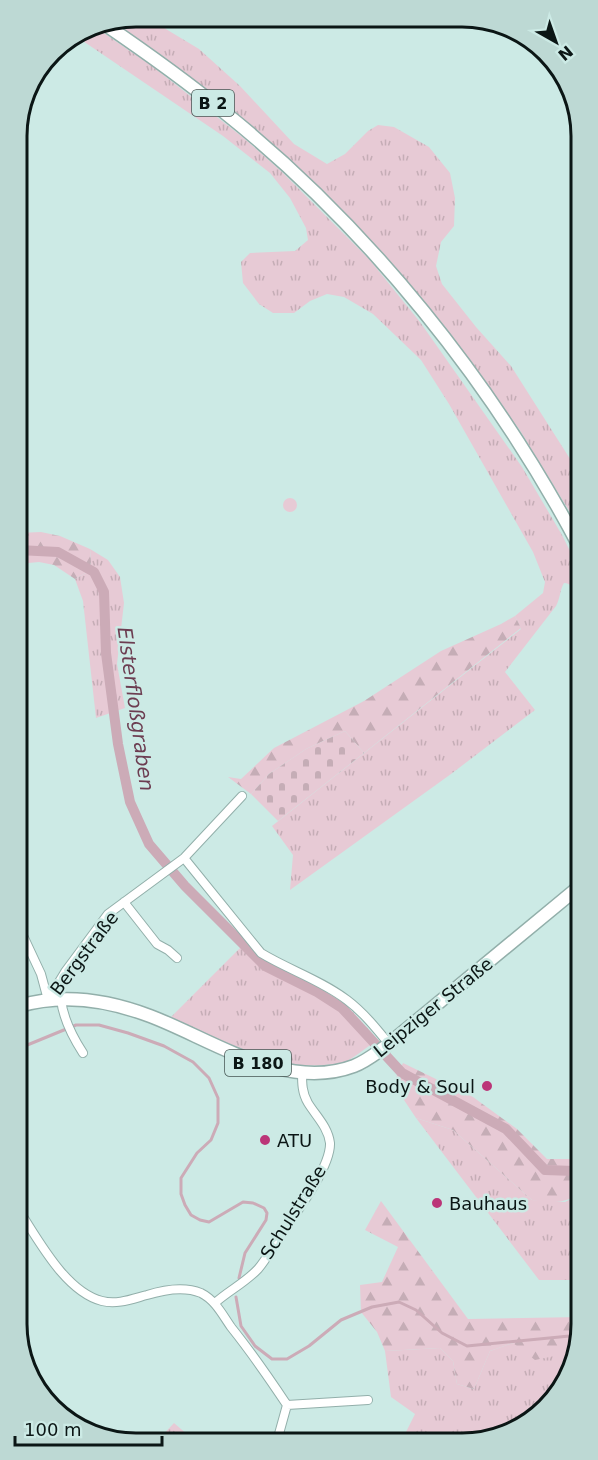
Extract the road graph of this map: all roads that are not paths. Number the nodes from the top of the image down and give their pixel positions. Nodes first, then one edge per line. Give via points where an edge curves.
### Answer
1 (112, 30) edge
2 (571, 532) edge
3 (242, 796) dead end
4 (184, 858) junction
5 (571, 893) edge
6 (124, 902) junction
7 (27, 944) edge
8 (177, 958) dead end
9 (54, 999) junction
10 (27, 1005) edge
11 (387, 1045) junction
12 (83, 1053) dead end
13 (302, 1072) junction
14 (27, 1223) edge
15 (215, 1303) junction
16 (368, 1400) dead end
17 (286, 1405) junction
18 (279, 1433) edge

1 - 2 main road, B 2 via 225,112 361,239 429,318 485,394
3 - 4 street, Bergstraße
4 - 6 street, Bergstraße
4 - 11 street via 261,953 346,999
5 - 11 main road, Leipziger Straße / B 180
6 - 8 street, Bergstraße via 157,944
6 - 9 street, Bergstraße via 108,914 65,972
7 - 9 street, Bergstraße
9 - 10 main road, Leipziger Straße / B 180
9 - 12 street
9 - 13 main road, Leipziger Straße / B 180 via 103,1003 136,1011 243,1058
11 - 13 main road, Leipziger Straße / B 180 via 345,1069
13 - 15 street, Schulstraße via 308,1102 330,1142 323,1169 258,1269
14 - 15 street via 73,1284 102,1302 121,1302 162,1290 184,1290 200,1293
15 - 17 street
16 - 17 street
17 - 18 street

